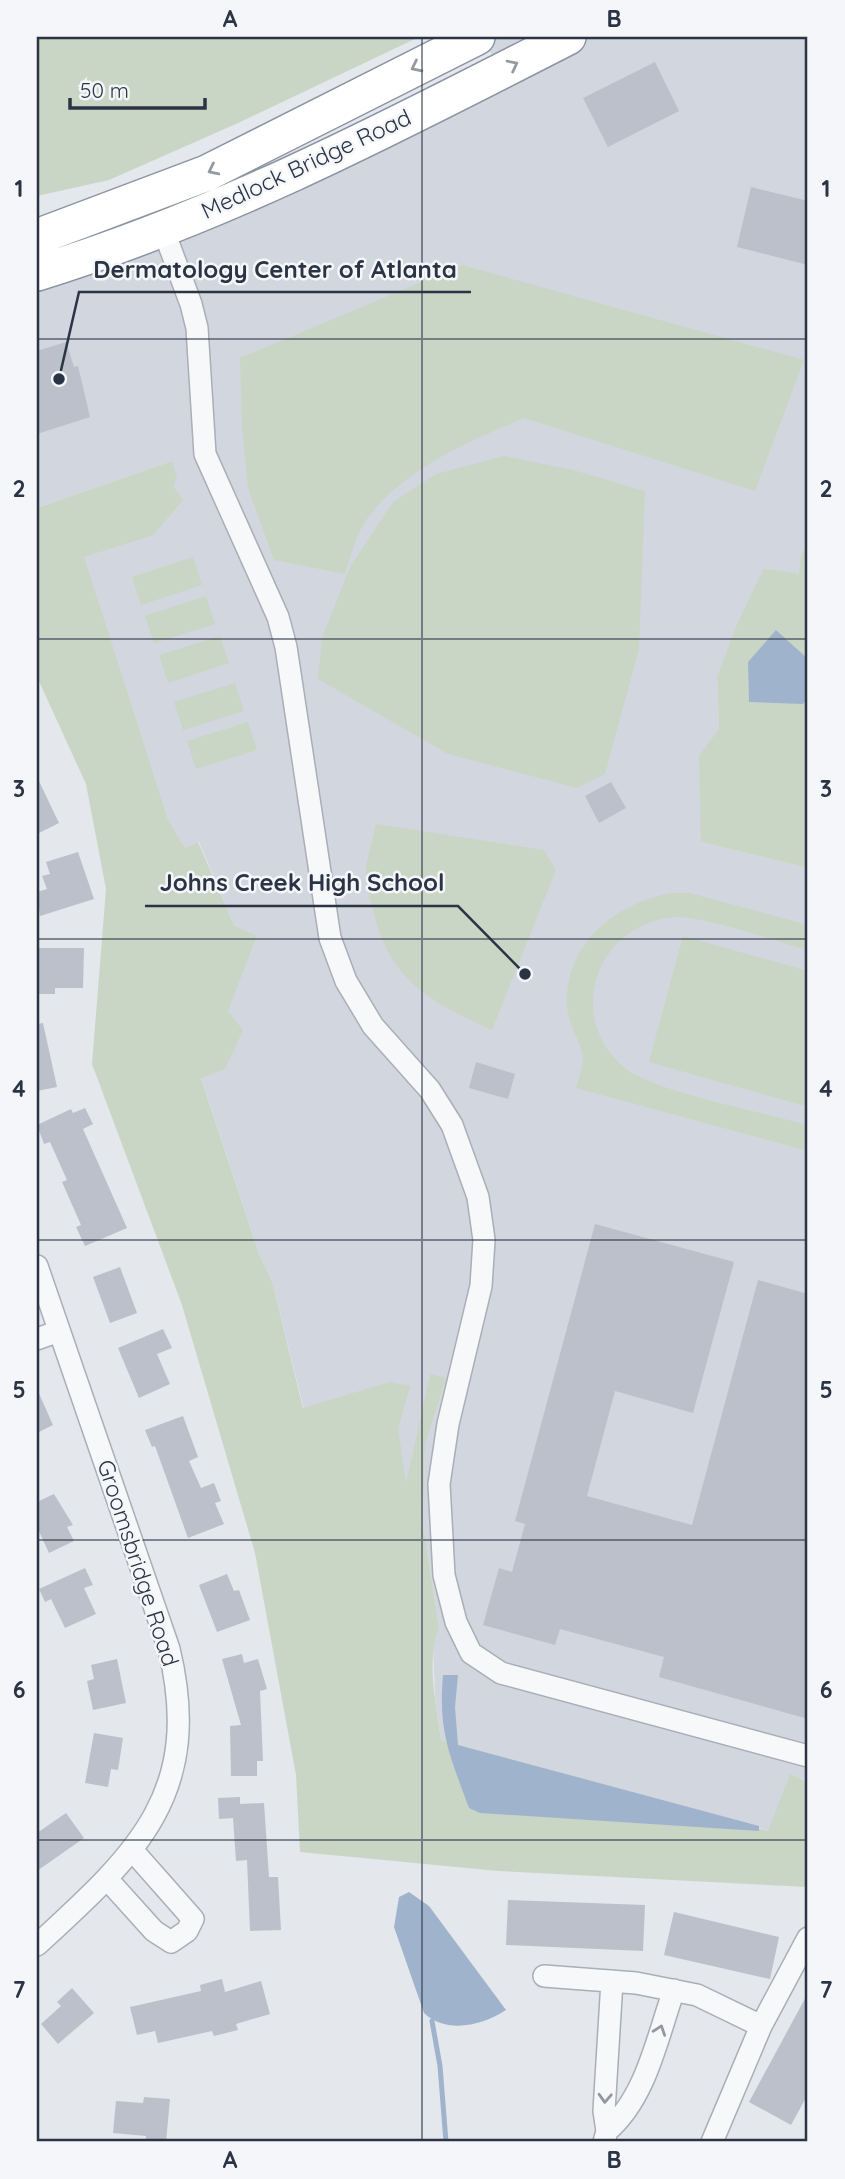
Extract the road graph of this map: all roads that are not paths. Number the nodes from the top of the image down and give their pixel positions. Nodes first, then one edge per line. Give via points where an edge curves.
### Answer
1 (477, 37) edge
2 (568, 37) edge
3 (138, 200) junction
4 (37, 217) edge
5 (163, 229) junction
6 (37, 237) edge
7 (37, 273) edge
8 (37, 1266) edge
9 (59, 1331) junction
10 (37, 1339) edge
11 (808, 1756) edge
12 (133, 1851) junction
13 (108, 1880) junction
14 (808, 1938) edge
15 (37, 1945) edge
16 (544, 1976) dead end
17 (612, 1981) junction
18 (674, 1990) junction
19 (761, 2026) junction
20 (607, 2067) junction
21 (646, 2073) junction
22 (605, 2137) edge
23 (712, 2142) edge

1 -> 3 highway, Medlock Bridge Road via 207,173
5 -> 2 highway, Medlock Bridge Road via 326,160
3 - 4 highway, Medlock Bridge Road via 120,198
3 - 6 highway, Medlock Bridge Road
5 - 7 highway, Medlock Bridge Road
5 - 11 street via 197,328 205,454 278,617 286,647 330,938 346,981 370,1021 430,1090 452,1125 478,1197 484,1241 481,1286 448,1424 439,1484 444,1575 456,1622 471,1653 501,1673
8 - 9 street, Groomsbridge Road
9 - 10 street
9 - 12 street, Groomsbridge Road via 169,1649 177,1684 180,1727 174,1770
12 - 13 street, Groomsbridge Road
12 - 13 street via 193,1920 187,1931 171,1942 154,1931
13 - 15 street, Groomsbridge Road
14 - 19 street
16 - 17 street
17 - 18 street
17 - 20 street
18 - 19 street via 697,1995
21 -> 18 street
19 - 23 street
20 - 21 street
20 -> 22 street
21 - 22 street via 625,2116

